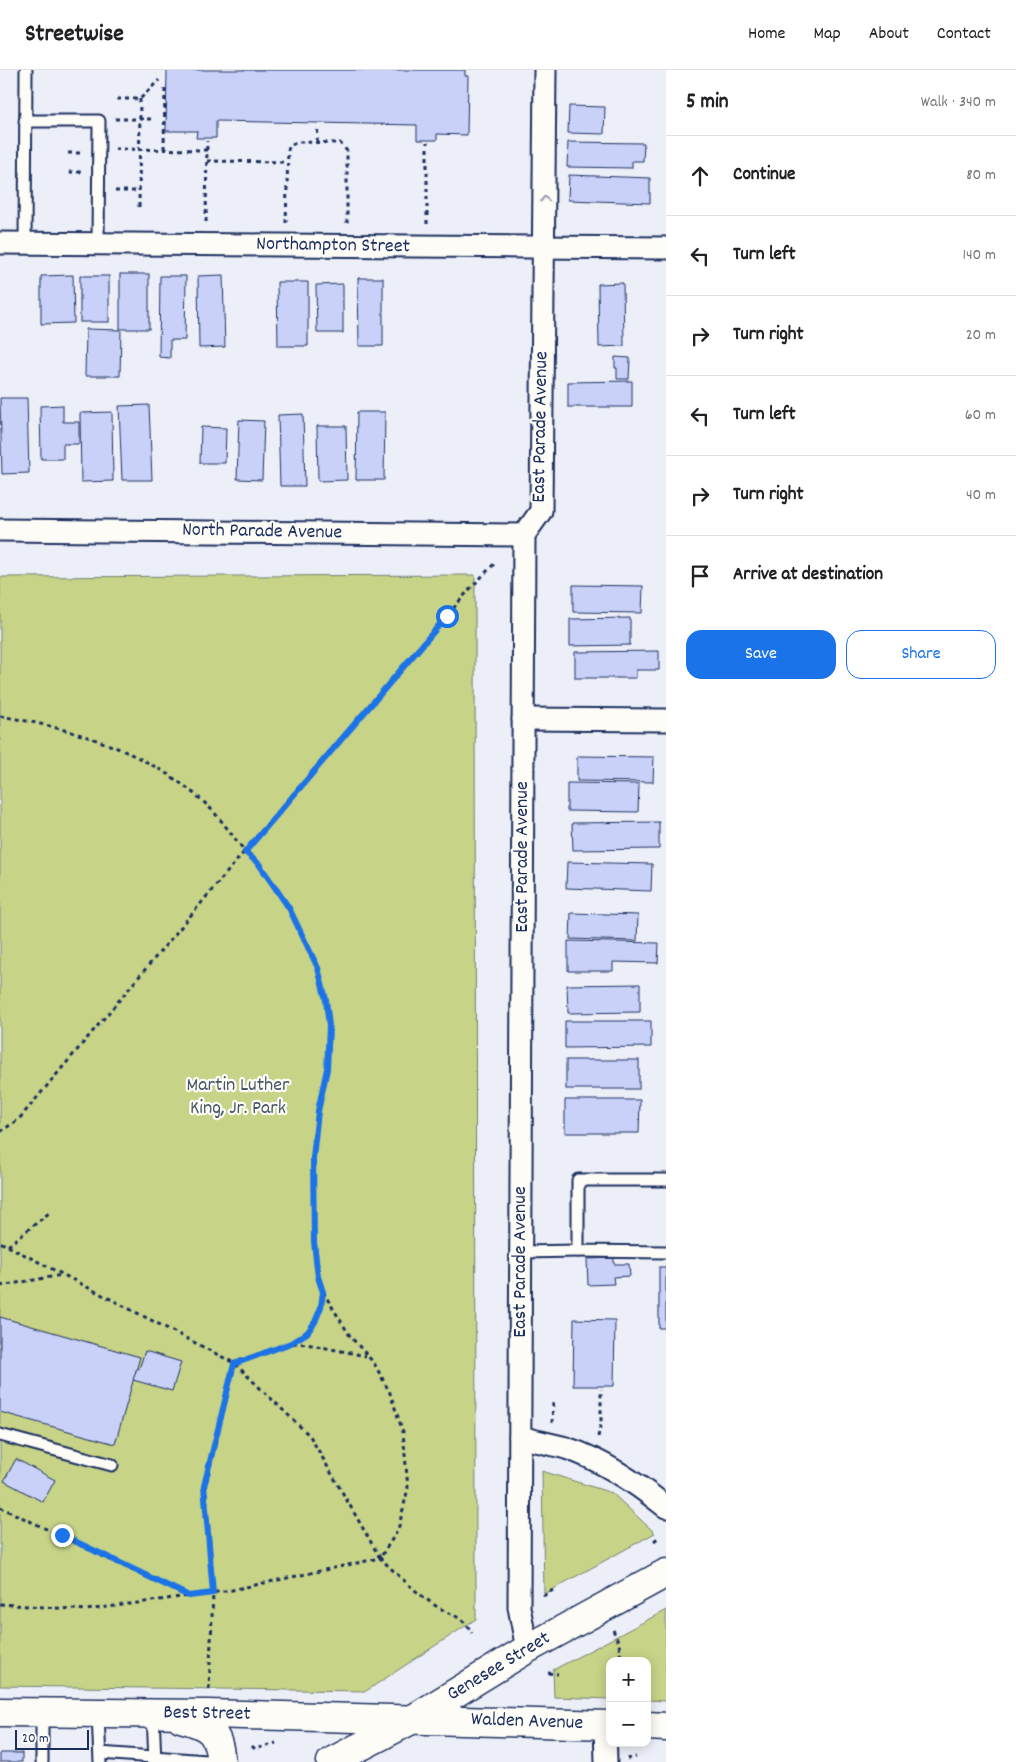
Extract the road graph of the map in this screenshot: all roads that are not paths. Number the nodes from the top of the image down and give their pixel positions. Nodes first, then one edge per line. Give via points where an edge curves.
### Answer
1 (26, 70) edge
2 (545, 70) edge
3 (26, 120) junction
4 (0, 243) edge
5 (24, 243) junction
6 (98, 244) junction
7 (544, 248) junction
8 (666, 248) edge
9 (0, 530) edge
10 (524, 535) junction
11 (523, 719) junction
12 (666, 720) edge
13 (666, 1180) edge
14 (578, 1251) junction
15 (521, 1252) junction
16 (666, 1252) edge
17 (0, 1434) edge
18 (520, 1437) junction
19 (112, 1465) dead end
20 (666, 1507) edge
21 (666, 1573) edge
22 (527, 1649) junction
23 (0, 1712) edge
24 (42, 1713) junction
25 (98, 1713) junction
26 (160, 1714) junction
27 (413, 1719) junction
28 (606, 1725) edge
29 (651, 1726) edge
30 (666, 1727) edge
31 (606, 1747) edge
32 (100, 1757) edge
33 (155, 1759) edge
34 (42, 1762) edge
35 (221, 1762) edge
36 (331, 1762) edge
37 (606, 1762) edge

1 - 3 lane
7 -> 2 street, East Parade Avenue
3 - 5 lane
3 - 6 lane via 99,121
4 - 5 street, Northampton Street
5 - 6 street, Northampton Street
6 - 7 street, Northampton Street
7 - 8 street, Northampton Street
7 - 10 street, East Parade Avenue via 541,510
9 - 10 street, North Parade Avenue
10 - 11 street, East Parade Avenue
11 - 12 street
11 - 15 street, East Parade Avenue
13 - 14 lane via 578,1180
14 - 15 lane
14 - 16 lane
15 - 18 street, East Parade Avenue
17 - 19 lane
18 - 20 street via 567,1449 609,1467
18 - 22 street, East Parade Avenue via 519,1607
21 - 22 main road, Genesee Street
22 - 27 main road, Genesee Street
23 - 24 main road, Best Street
24 - 25 main road, Best Street
24 - 34 lane
25 - 26 main road, Best Street
25 - 32 lane
26 - 27 main road, Best Street
26 - 33 lane
26 - 35 main road via 203,1724 214,1735
27 - 28 main road, Walden Avenue
27 - 36 main road, Genesee Street
29 - 30 main road
31 - 37 street
32 - 33 lane
33 - 35 lane

